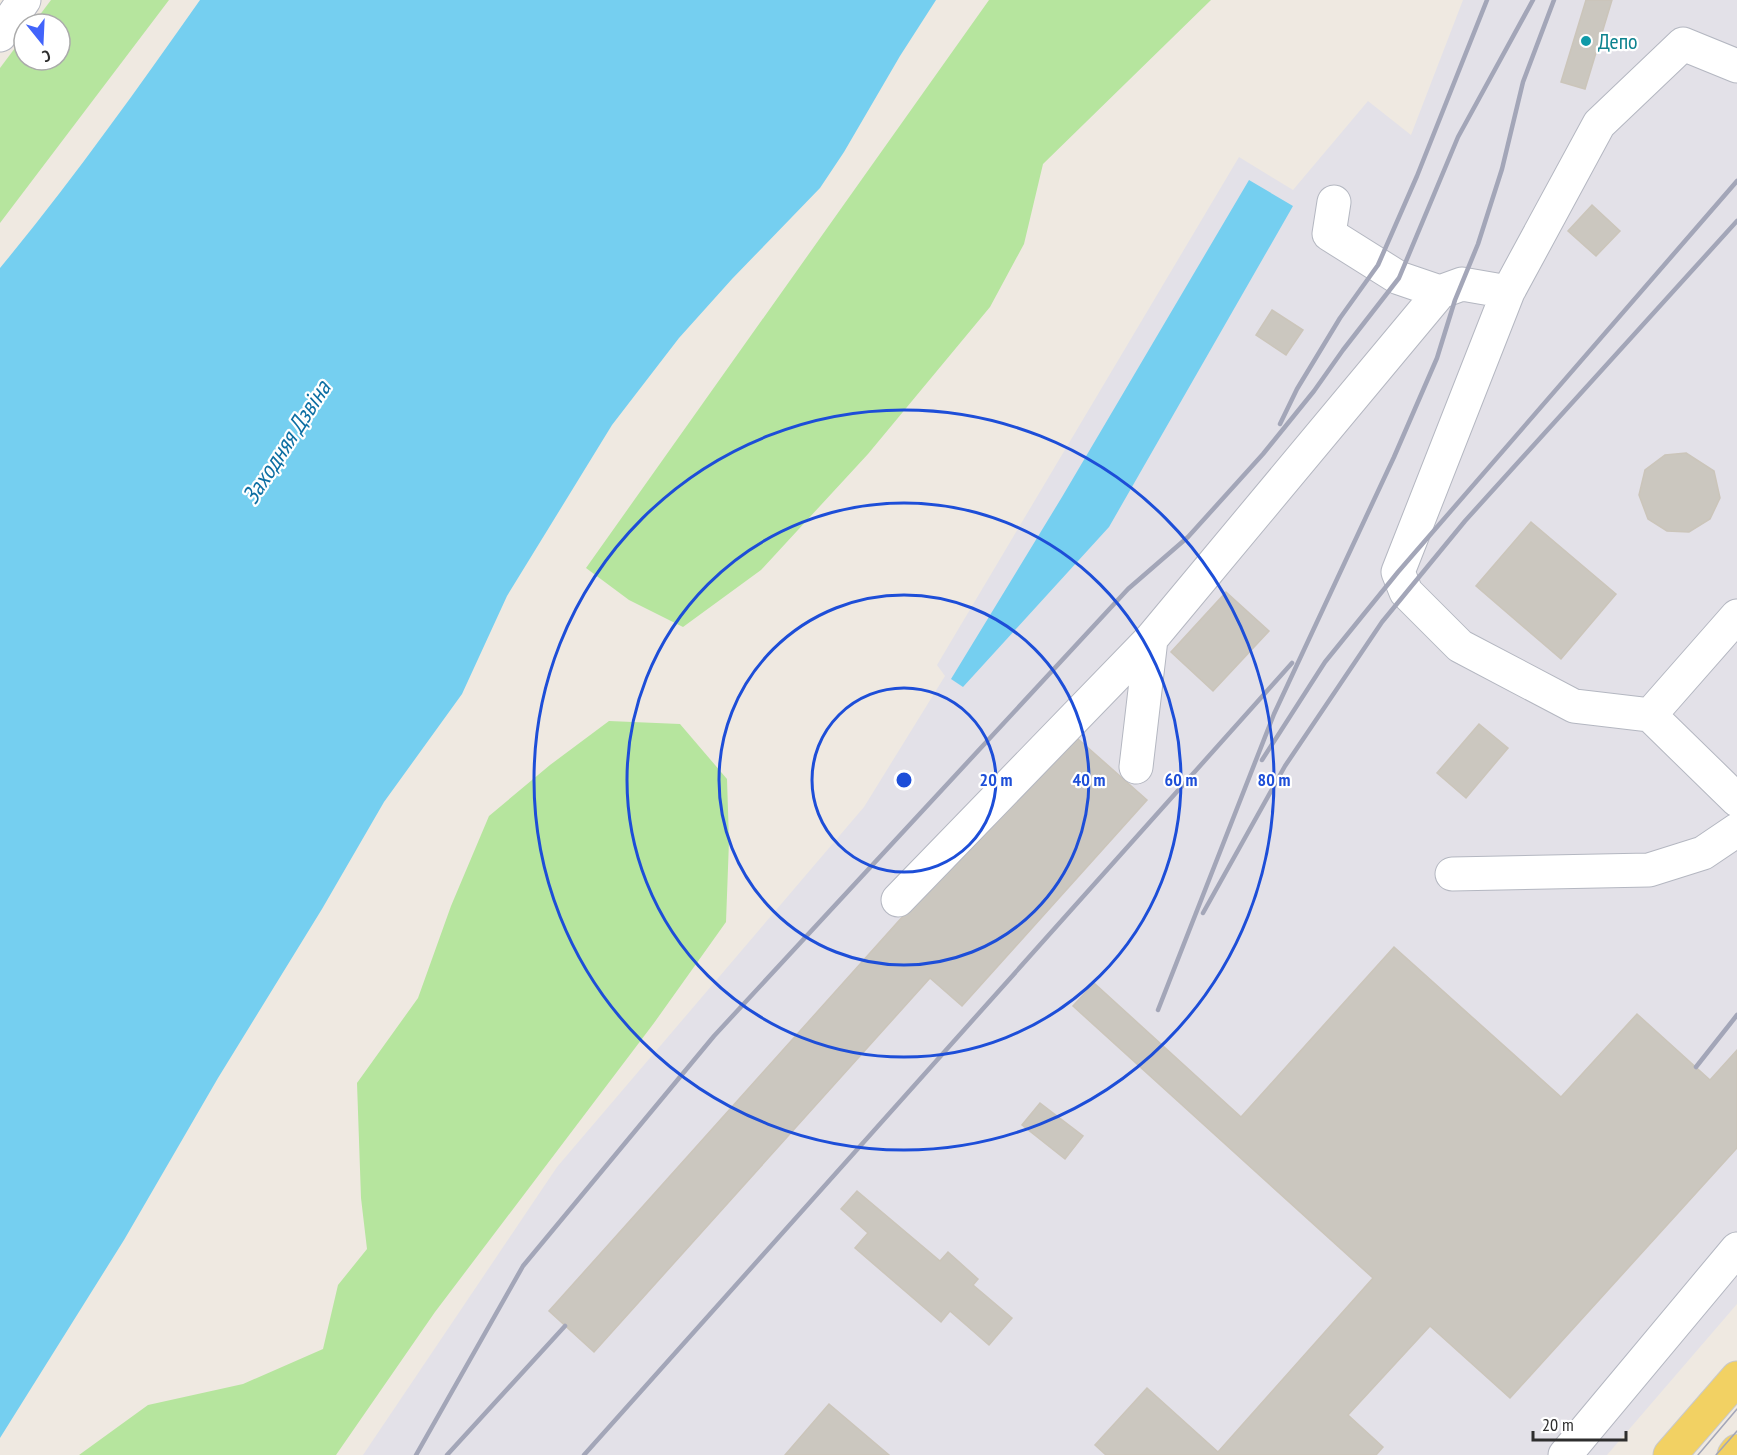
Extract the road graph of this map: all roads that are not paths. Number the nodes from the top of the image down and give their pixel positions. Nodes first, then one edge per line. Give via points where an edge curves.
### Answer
1 (24, 0) edge
2 (0, 35) edge
3 (1737, 66) edge
4 (1334, 202) dead end
5 (1440, 292) junction
6 (1508, 292) junction
7 (1737, 616) edge
8 (1151, 639) junction
9 (1650, 715) junction
10 (1136, 766) dead end
11 (1737, 800) edge
12 (1737, 830) edge
13 (1452, 874) dead end
14 (898, 900) dead end
15 (1737, 1249) edge
16 (1737, 1378) edge
17 (1737, 1451) edge
18 (1565, 1455) edge
19 (1670, 1455) edge
20 (1734, 1455) edge

1 - 2 lane
3 - 6 lane via 1683,44 1599,124
4 - 5 lane via 1329,234 1399,278
5 - 6 lane via 1462,284
5 - 8 lane
6 - 9 lane via 1398,572 1406,592 1460,646 1574,706
7 - 9 lane
8 - 10 lane
8 - 14 lane
9 - 11 lane
12 - 13 lane via 1703,853 1649,870
15 - 18 lane
16 - 19 main road
17 - 20 main road

